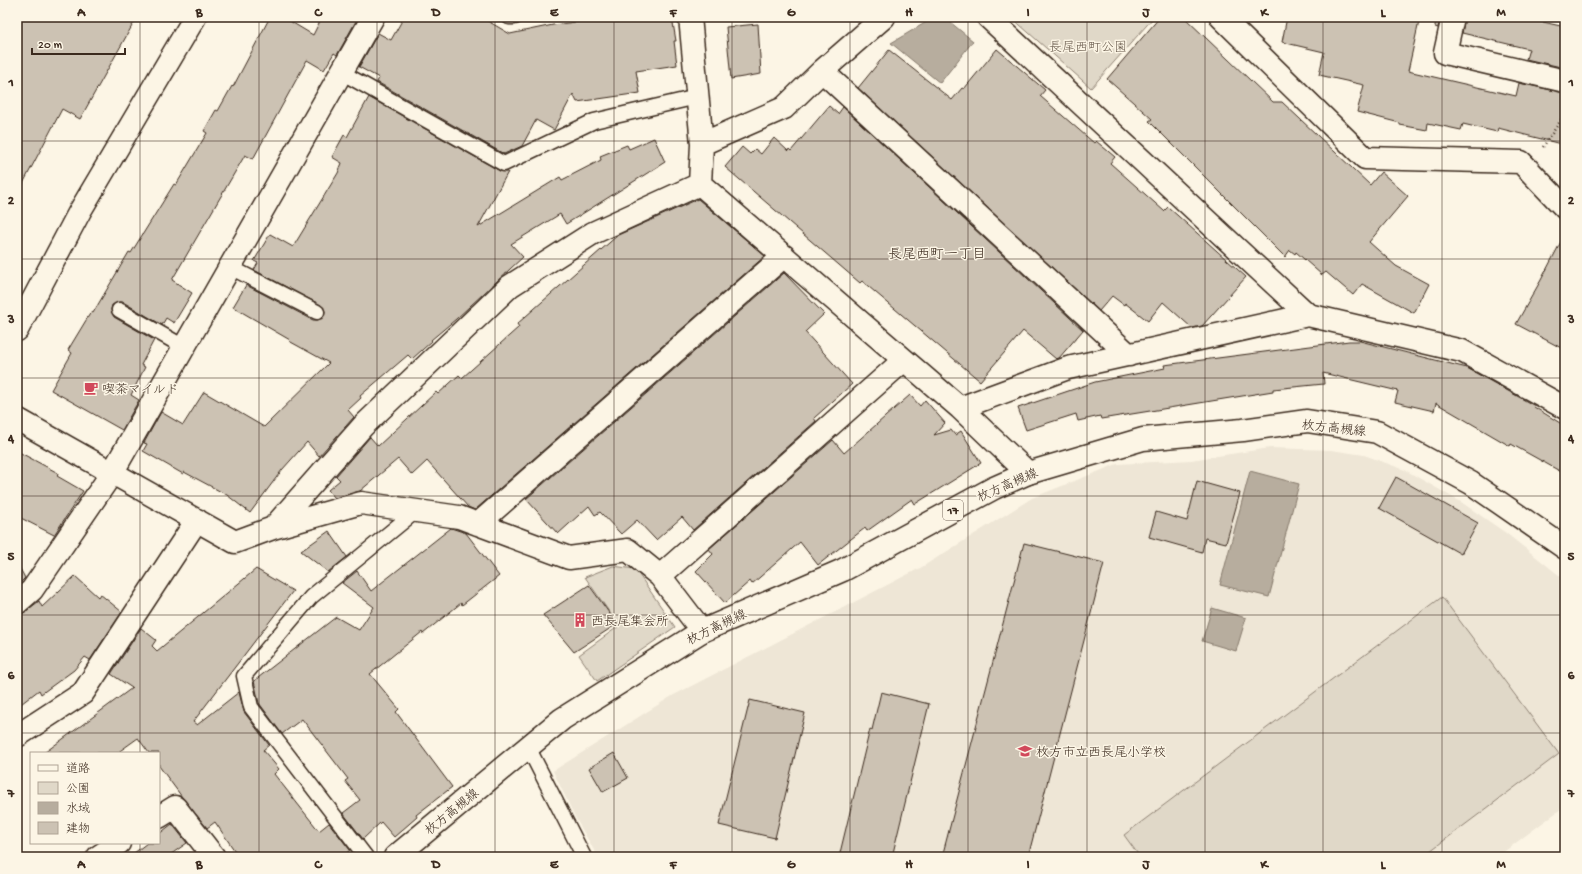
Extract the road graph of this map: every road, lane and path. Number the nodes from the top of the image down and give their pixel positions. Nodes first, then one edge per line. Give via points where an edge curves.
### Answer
1 (195, 17) edge
2 (373, 17) edge
3 (509, 17) edge
4 (515, 17) edge
5 (690, 17) edge
6 (884, 17) edge
7 (988, 17) edge
8 (1221, 17) edge
9 (1453, 17) edge
10 (822, 71) junction
11 (342, 72) junction
12 (1565, 81) edge
13 (697, 97) junction
14 (1565, 114) edge
15 (702, 144) junction
16 (1528, 170) junction
17 (700, 184) junction
18 (1565, 208) edge
19 (784, 256) junction
20 (230, 267) junction
21 (119, 310) dead end
22 (317, 312) dead end
23 (1308, 315) junction
24 (17, 330) edge
25 (184, 347) junction
26 (1129, 355) junction
27 (904, 360) junction
28 (960, 408) junction
29 (1565, 408) edge
30 (17, 419) edge
31 (112, 473) junction
32 (1028, 473) junction
33 (416, 511) junction
34 (197, 520) junction
35 (478, 524) junction
36 (272, 528) junction
37 (1565, 548) edge
38 (660, 576) junction
39 (17, 603) edge
40 (702, 631) junction
41 (17, 736) edge
42 (528, 747) junction
43 (160, 816) edge
44 (118, 844) edge
45 (399, 856) edge
46 (98, 857) edge
47 (214, 857) edge
48 (366, 857) edge
49 (584, 857) edge

1 - 24 street via 80,211
2 - 11 street
3 - 4 lane
5 - 13 street
6 - 10 street
7 - 23 street
8 - 16 street via 1365,158 1520,162
9 - 12 street via 1445,53
10 - 15 street via 784,108
10 - 26 street
11 - 13 lane via 504,164 594,121
11 - 20 street
13 - 15 street
14 - 16 path
15 - 17 street
16 - 18 street
17 - 19 street
17 - 36 street via 593,233 510,286 363,426
19 - 27 street
19 - 35 street
20 - 22 lane
20 - 25 street
21 - 25 lane
23 - 26 street
23 - 29 street via 1462,351
25 - 31 street
26 - 28 street via 1068,368
27 - 28 street
27 - 38 street
28 - 32 street
30 - 31 street
31 - 34 street
31 - 39 street via 32,590
32 - 37 street, 枚方高槻線 / 17 via 1143,440 1307,422 1377,432 1471,483
32 - 40 street, 枚方高槻線 / 17 via 994,488 842,570
33 - 35 street via 459,517
33 - 36 street via 361,503
33 - 48 lane via 311,597 244,676 251,707
34 - 36 street via 235,542
34 - 41 street via 83,693
35 - 38 street via 569,558 628,550
38 - 40 street
40 - 42 street, 枚方高槻線 / 17 via 562,719
42 - 45 street, 枚方高槻線 / 17
42 - 49 lane
43 - 47 street via 175,807
44 - 46 street

